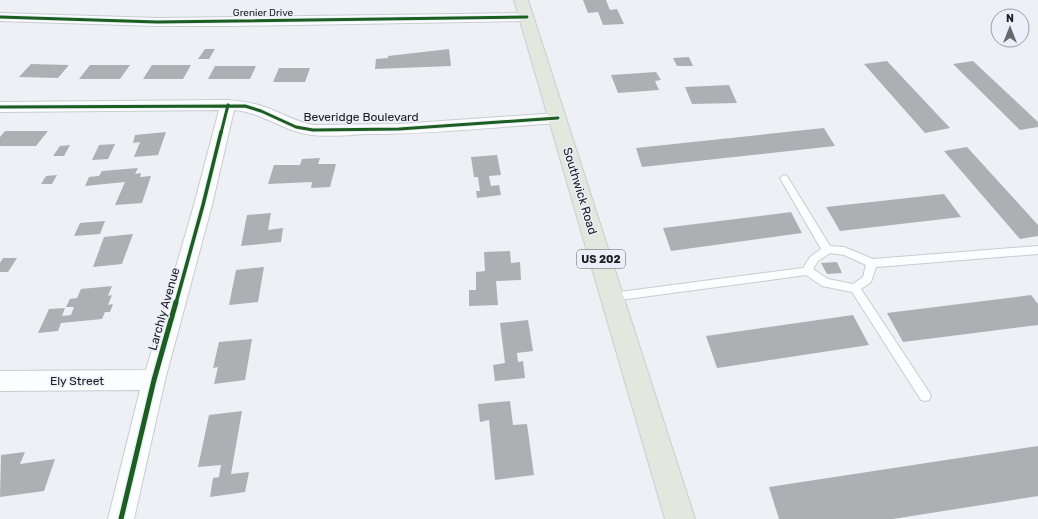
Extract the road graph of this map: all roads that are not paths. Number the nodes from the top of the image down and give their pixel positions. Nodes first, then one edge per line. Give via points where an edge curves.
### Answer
1 (524, 9) edge
2 (0, 17) edge
3 (228, 105) junction
4 (0, 107) edge
5 (558, 118) junction
6 (784, 178) dead end
7 (826, 250) junction
8 (1038, 250) edge
9 (872, 263) junction
10 (807, 271) junction
11 (855, 288) junction
12 (612, 297) junction
13 (154, 380) junction
14 (0, 381) edge
15 (924, 396) dead end
16 (122, 519) edge
17 (680, 519) edge

1 - 2 street, Grenier Drive via 203,22
1 - 5 highway, Southwick Road / US 202
3 - 4 street, Beveridge Boulevard
3 - 5 street, Beveridge Boulevard via 245,106 296,127 313,130 399,129
3 - 13 street, Larchly Avenue
5 - 12 highway, Southwick Road / US 202
6 - 7 lane
7 - 9 lane via 844,250
7 - 10 lane via 809,263
8 - 9 lane
9 - 11 lane via 867,280
10 - 11 lane via 826,283
10 - 12 lane
11 - 15 lane
12 - 17 highway, Southwick Road / US 202
13 - 14 street, Ely Street
13 - 16 street, Larchly Avenue

